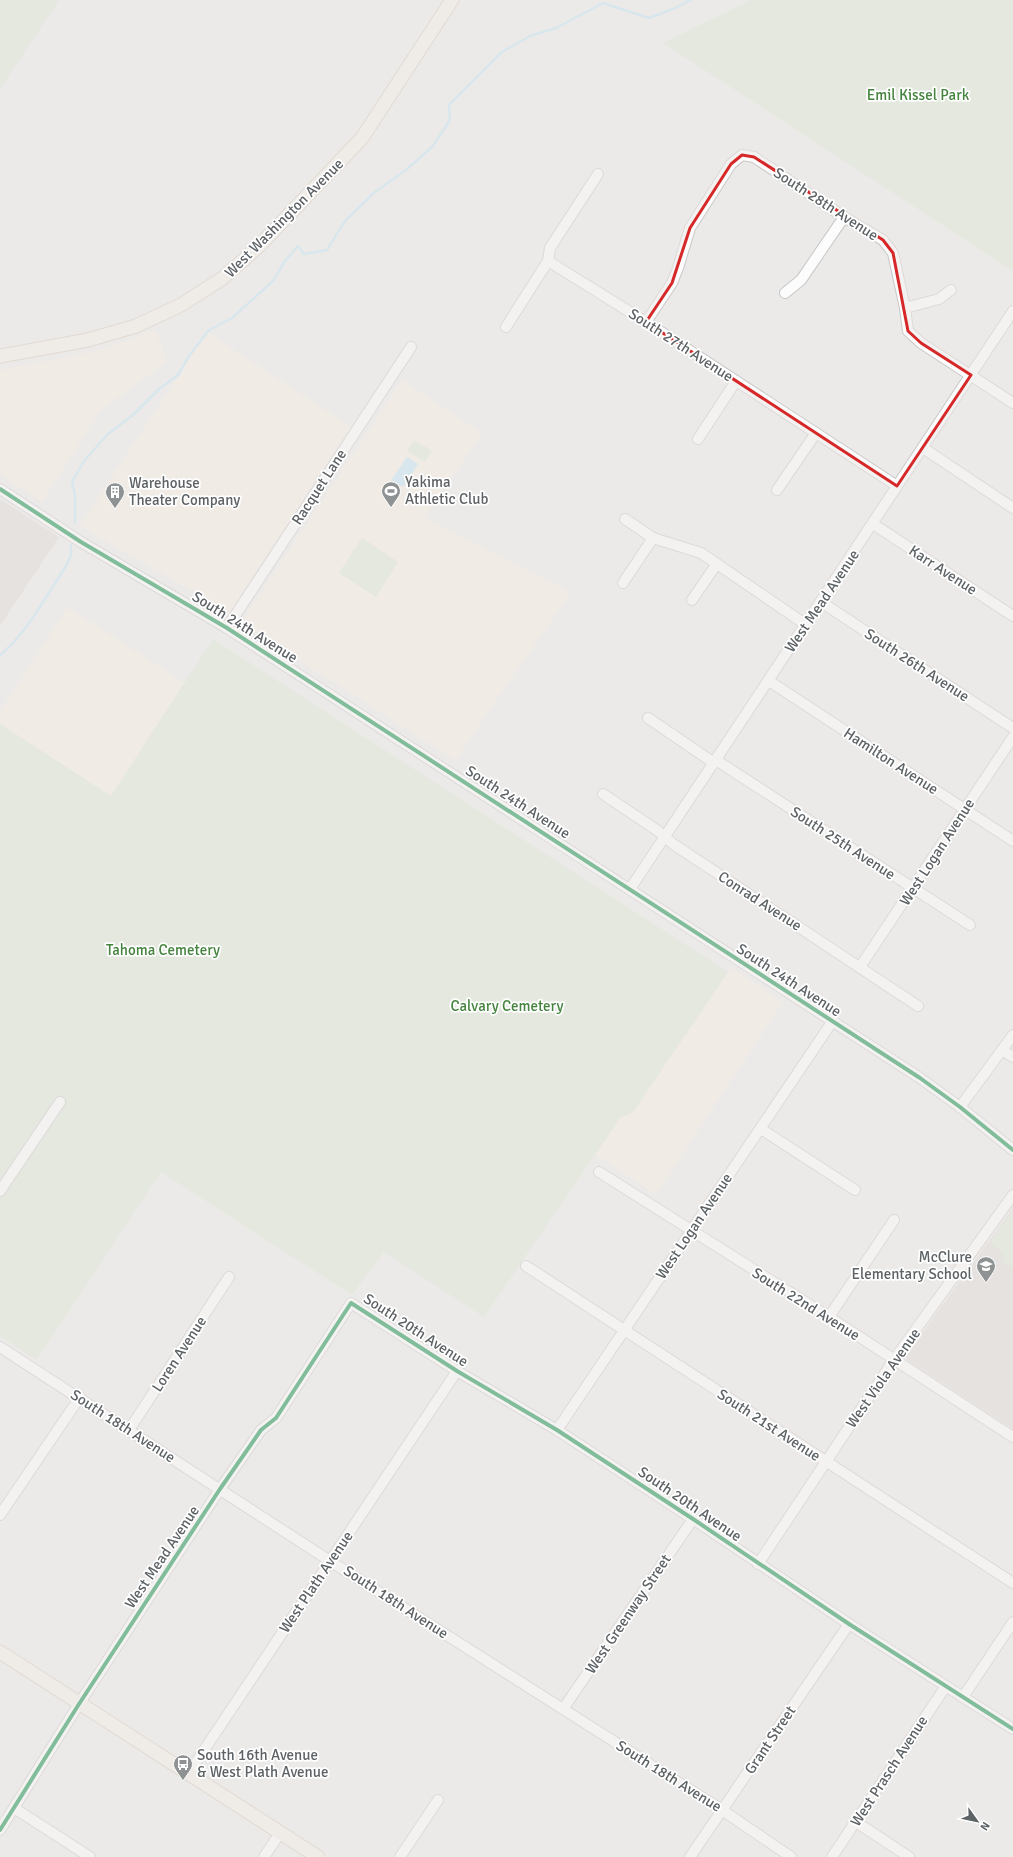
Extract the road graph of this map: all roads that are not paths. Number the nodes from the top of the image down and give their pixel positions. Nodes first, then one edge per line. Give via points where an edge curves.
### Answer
1 (452, 0) edge
2 (598, 174) dead end
3 (844, 217) junction
4 (548, 261) junction
5 (951, 290) dead end
6 (785, 293) dead end
7 (905, 308) junction
8 (1013, 311) edge
9 (646, 322) junction
10 (506, 326) dead end
11 (411, 347) dead end
12 (0, 356) edge
13 (971, 375) junction
14 (736, 381) junction
15 (1013, 403) edge
16 (816, 433) junction
17 (698, 439) dead end
18 (922, 448) junction
19 (898, 486) junction
20 (0, 489) edge
21 (777, 490) dead end
22 (1013, 508) edge
23 (624, 519) dead end
24 (873, 524) junction
25 (653, 538) junction
26 (716, 565) junction
27 (623, 583) dead end
28 (692, 600) dead end
29 (821, 602) junction
30 (1013, 616) edge
31 (806, 624) junction
32 (227, 628) junction
33 (769, 681) junction
34 (648, 718) dead end
35 (1013, 728) edge
36 (1013, 737) edge
37 (715, 761) junction
38 (603, 794) dead end
39 (965, 809) junction
40 (665, 838) junction
41 (1013, 841) edge
42 (630, 889) junction
43 (912, 889) junction
44 (970, 925) dead end
45 (860, 967) junction
46 (918, 1006) dead end
47 (832, 1022) junction
48 (1013, 1034) edge
49 (1002, 1050) junction
50 (1013, 1057) edge
51 (60, 1102) dead end
52 (960, 1107) junction
53 (761, 1129) junction
54 (1013, 1150) edge
55 (599, 1172) dead end
56 (855, 1190) dead end
57 (0, 1191) edge
58 (1013, 1196) edge
59 (894, 1220) dead end
60 (691, 1232) junction
61 (526, 1266) dead end
62 (229, 1277) dead end
63 (351, 1303) joint
64 (829, 1317) junction
65 (624, 1330) junction
66 (0, 1347) edge
67 (893, 1360) junction
68 (457, 1371) junction
69 (80, 1397) junction
70 (128, 1430) junction
71 (557, 1430) junction
72 (1013, 1437) edge
73 (826, 1461) junction
74 (220, 1490) junction
75 (0, 1514) edge
76 (693, 1518) junction
77 (330, 1561) junction
78 (758, 1564) junction
79 (1013, 1583) edge
80 (1013, 1622) edge
81 (849, 1624) junction
82 (0, 1652) edge
83 (946, 1686) junction
84 (963, 1697) junction
85 (78, 1704) junction
86 (563, 1709) junction
87 (1013, 1729) edge
88 (188, 1774) junction
89 (438, 1800) dead end
90 (14, 1808) junction
91 (722, 1810) junction
92 (856, 1822) junction
93 (0, 1830) edge
94 (280, 1833) junction
95 (90, 1857) edge
96 (264, 1857) edge
97 (318, 1857) edge
98 (400, 1857) edge
99 (690, 1857) edge
100 (791, 1857) edge
101 (832, 1857) edge
102 (909, 1857) edge

1 - 12 main road, West Washington Avenue via 362,138 260,245 223,278 181,305 136,326 88,340
2 - 4 street via 550,248
3 - 6 street via 801,280
3 - 7 street, South 28th Avenue via 882,240 893,253
3 - 9 street, South 28th Avenue via 754,157 742,155 731,164 690,228 672,283
4 - 9 street, South 27th Avenue
4 - 10 street
5 - 7 street via 939,299
7 - 13 street, South 28th Avenue via 908,331 921,343
8 - 13 street, West Mead Avenue
9 - 14 street, South 27th Avenue
11 - 32 street, Racquet Lane
13 - 15 street, South 28th Avenue
13 - 18 street, West Mead Avenue
14 - 16 street, South 27th Avenue
14 - 17 street
16 - 19 street, South 27th Avenue
16 - 21 street
18 - 19 street, West Mead Avenue
18 - 22 street
19 - 24 street, West Mead Avenue
20 - 32 street, South 24th Avenue via 81,542
23 - 25 street
24 - 29 street, West Mead Avenue
24 - 30 street, Karr Avenue
25 - 26 street via 701,553
25 - 27 street
26 - 28 street
26 - 31 street
29 - 31 street, West Mead Avenue
29 - 35 street, South 26th Avenue
31 - 33 street, West Mead Avenue
32 - 42 street, South 24th Avenue
33 - 37 street, West Mead Avenue
33 - 39 street, Hamilton Avenue
34 - 37 street, South 25th Avenue
36 - 39 street, West Logan Avenue
37 - 40 street, West Mead Avenue
37 - 43 street, South 25th Avenue
38 - 40 street, Conrad Avenue
39 - 41 street, Hamilton Avenue
39 - 43 street, West Logan Avenue
40 - 42 street, West Mead Avenue
40 - 45 street, Conrad Avenue
42 - 47 street, South 24th Avenue
43 - 44 street, South 25th Avenue
43 - 45 street, West Logan Avenue
45 - 46 street, Conrad Avenue
47 - 52 street, South 24th Avenue via 920,1078
47 - 53 street, West Logan Avenue
48 - 49 street
49 - 50 street
49 - 52 street
51 - 57 street
52 - 54 street, South 24th Avenue
53 - 56 street
53 - 60 street, West Logan Avenue
55 - 60 street, South 22nd Avenue
58 - 67 street, West Viola Avenue
59 - 64 street
60 - 64 street, South 22nd Avenue
60 - 65 street, West Logan Avenue
61 - 65 street, South 21st Avenue
62 - 70 street, Loren Avenue
63 - 68 street, South 20th Avenue
63 - 74 street, West Mead Avenue via 276,1418 261,1430
64 - 67 street, South 22nd Avenue
65 - 71 street, West Logan Avenue
65 - 73 street, South 21st Avenue
66 - 69 street, South 18th Avenue
67 - 72 street, South 22nd Avenue
67 - 73 street, West Viola Avenue
68 - 71 street, South 20th Avenue
68 - 77 street, West Plath Avenue
69 - 70 street, South 18th Avenue
69 - 75 street
70 - 74 street, South 18th Avenue
71 - 76 street, South 20th Avenue
73 - 78 street, West Viola Avenue
73 - 79 street, South 21st Avenue
74 - 77 street, South 18th Avenue
74 - 85 street, West Mead Avenue
76 - 78 street, South 20th Avenue
76 - 86 street, West Greenway Street
77 - 86 street, South 18th Avenue
77 - 88 street, West Plath Avenue
78 - 81 street, South 20th Avenue
80 - 84 street
81 - 83 street, South 20th Avenue
81 - 91 street, Grant Street
82 - 85 main road
83 - 84 street, South 20th Avenue
83 - 92 street, West Prasch Avenue
84 - 87 street, South 20th Avenue
85 - 88 main road
85 - 90 street, West Mead Avenue
86 - 91 street, South 18th Avenue
88 - 94 main road
89 - 98 street
90 - 93 street, West Mead Avenue
90 - 95 street
91 - 99 street, Grant Street
91 - 100 street, South 18th Avenue
92 - 101 street, West Prasch Avenue
92 - 102 street
94 - 96 street
94 - 97 main road

